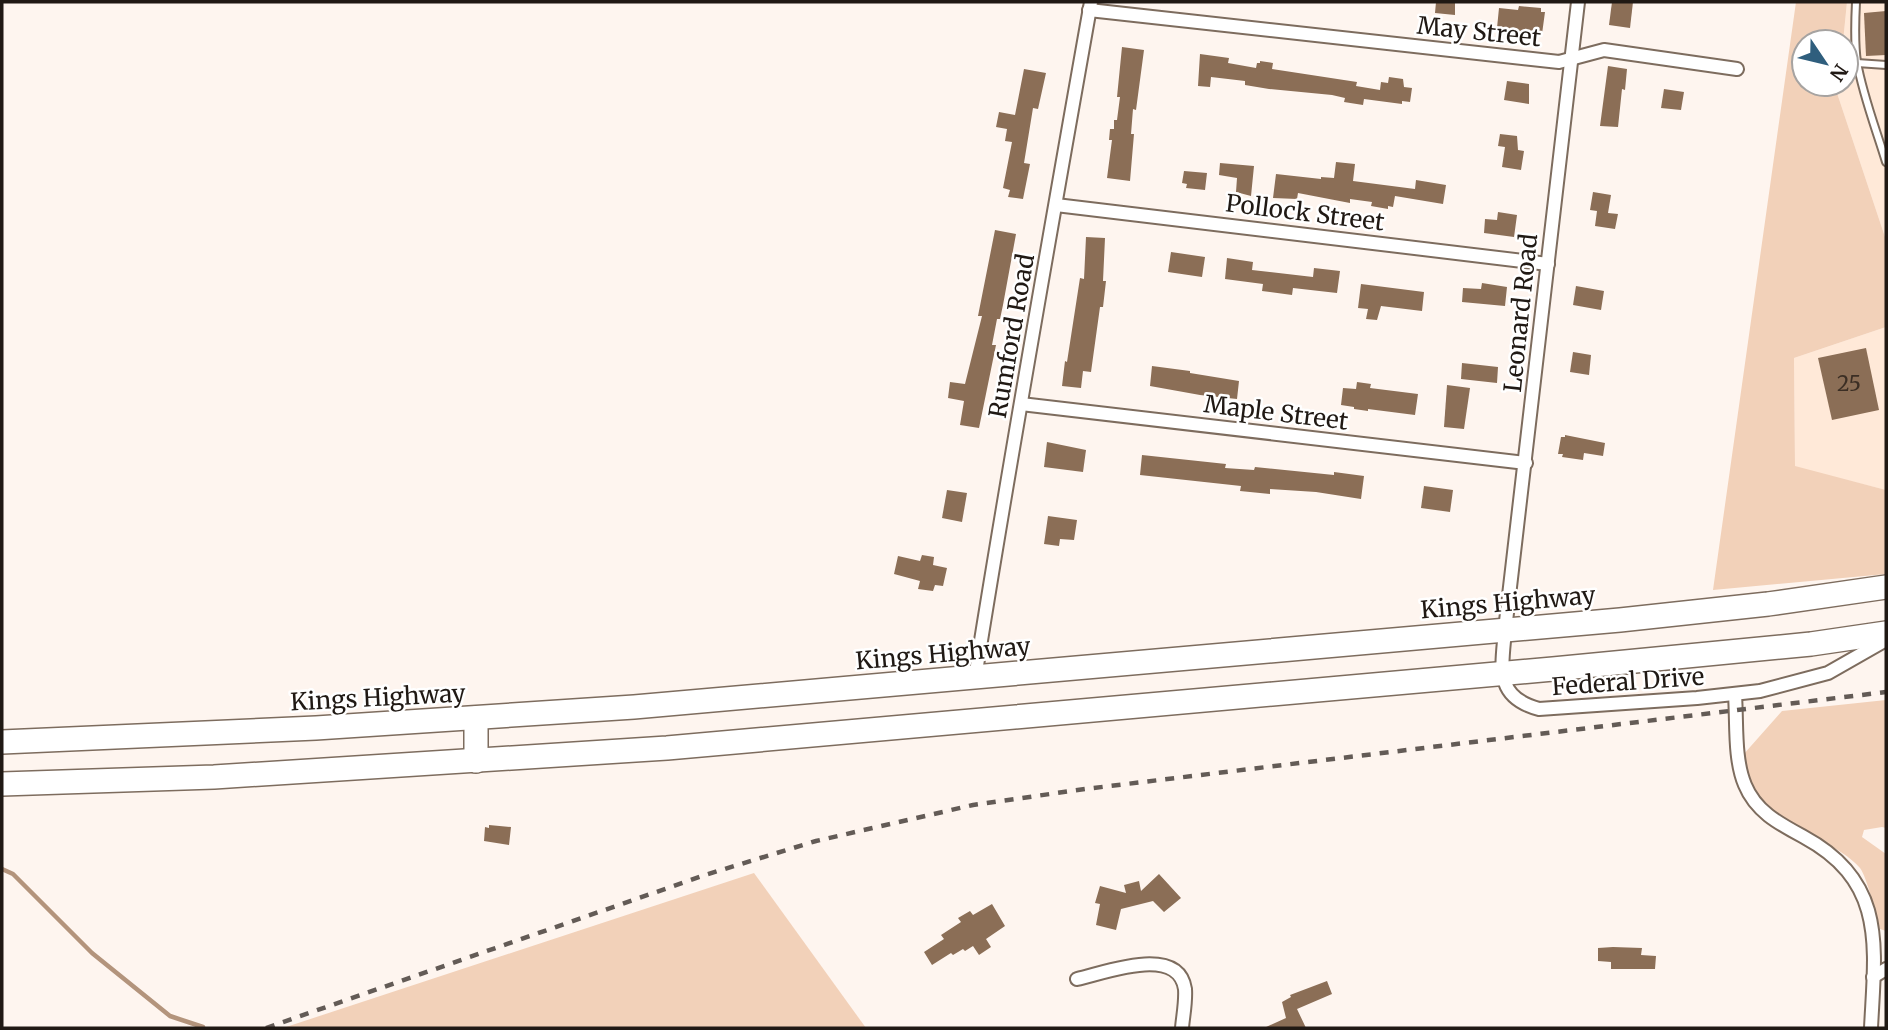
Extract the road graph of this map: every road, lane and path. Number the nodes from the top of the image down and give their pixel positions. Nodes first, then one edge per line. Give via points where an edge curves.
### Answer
1 (1578, 2) edge
2 (1856, 2) edge
3 (1090, 6) edge
4 (1855, 28) edge
5 (1571, 60) junction
6 (1860, 63) edge
7 (1886, 65) edge
8 (1737, 69) dead end
9 (1860, 74) edge
10 (1886, 162) edge
11 (1056, 205) junction
12 (1548, 264) junction
13 (1021, 404) junction
14 (1526, 463) junction
15 (1886, 587) edge
16 (1505, 630) junction
17 (1886, 633) edge
18 (1886, 640) edge
19 (1502, 673) junction
20 (975, 678) junction
21 (1735, 695) junction
22 (476, 718) junction
23 (2, 742) edge
24 (476, 761) junction
25 (2, 784) edge
26 (1886, 970) edge
27 (1873, 977) junction
28 (1077, 979) dead end
29 (1182, 1028) edge
30 (1871, 1028) edge

1 - 5 street, Leonard Road
2 - 4 lane
3 - 5 street, May Street
3 - 11 street, Rumford Road
5 - 8 street, May Street via 1604,50
5 - 12 street, Leonard Road
6 - 7 lane
9 - 10 lane
11 - 12 street, Pollock Street
11 - 13 street, Rumford Road
12 - 14 street, Leonard Road
13 - 14 street, Maple Street
13 - 20 street, Rumford Road
14 - 16 street, Leonard Road
15 - 16 highway, Kings Highway via 1768,604
16 - 19 street
16 - 20 highway, Kings Highway
17 - 19 highway
18 - 21 street, Federal Drive via 1828,673
19 - 21 street, Federal Drive via 1503,682 1517,699 1539,709
19 - 24 highway via 931,726
20 - 22 highway, Kings Highway
21 - 27 street, Federal Drive via 1745,787 1766,814 1824,848 1852,876 1870,913
22 - 23 highway, Kings Highway
22 - 24 highway
24 - 25 highway
26 - 27 street
27 - 30 street, Federal Drive
28 - 29 street via 1149,963 1169,967 1184,986

